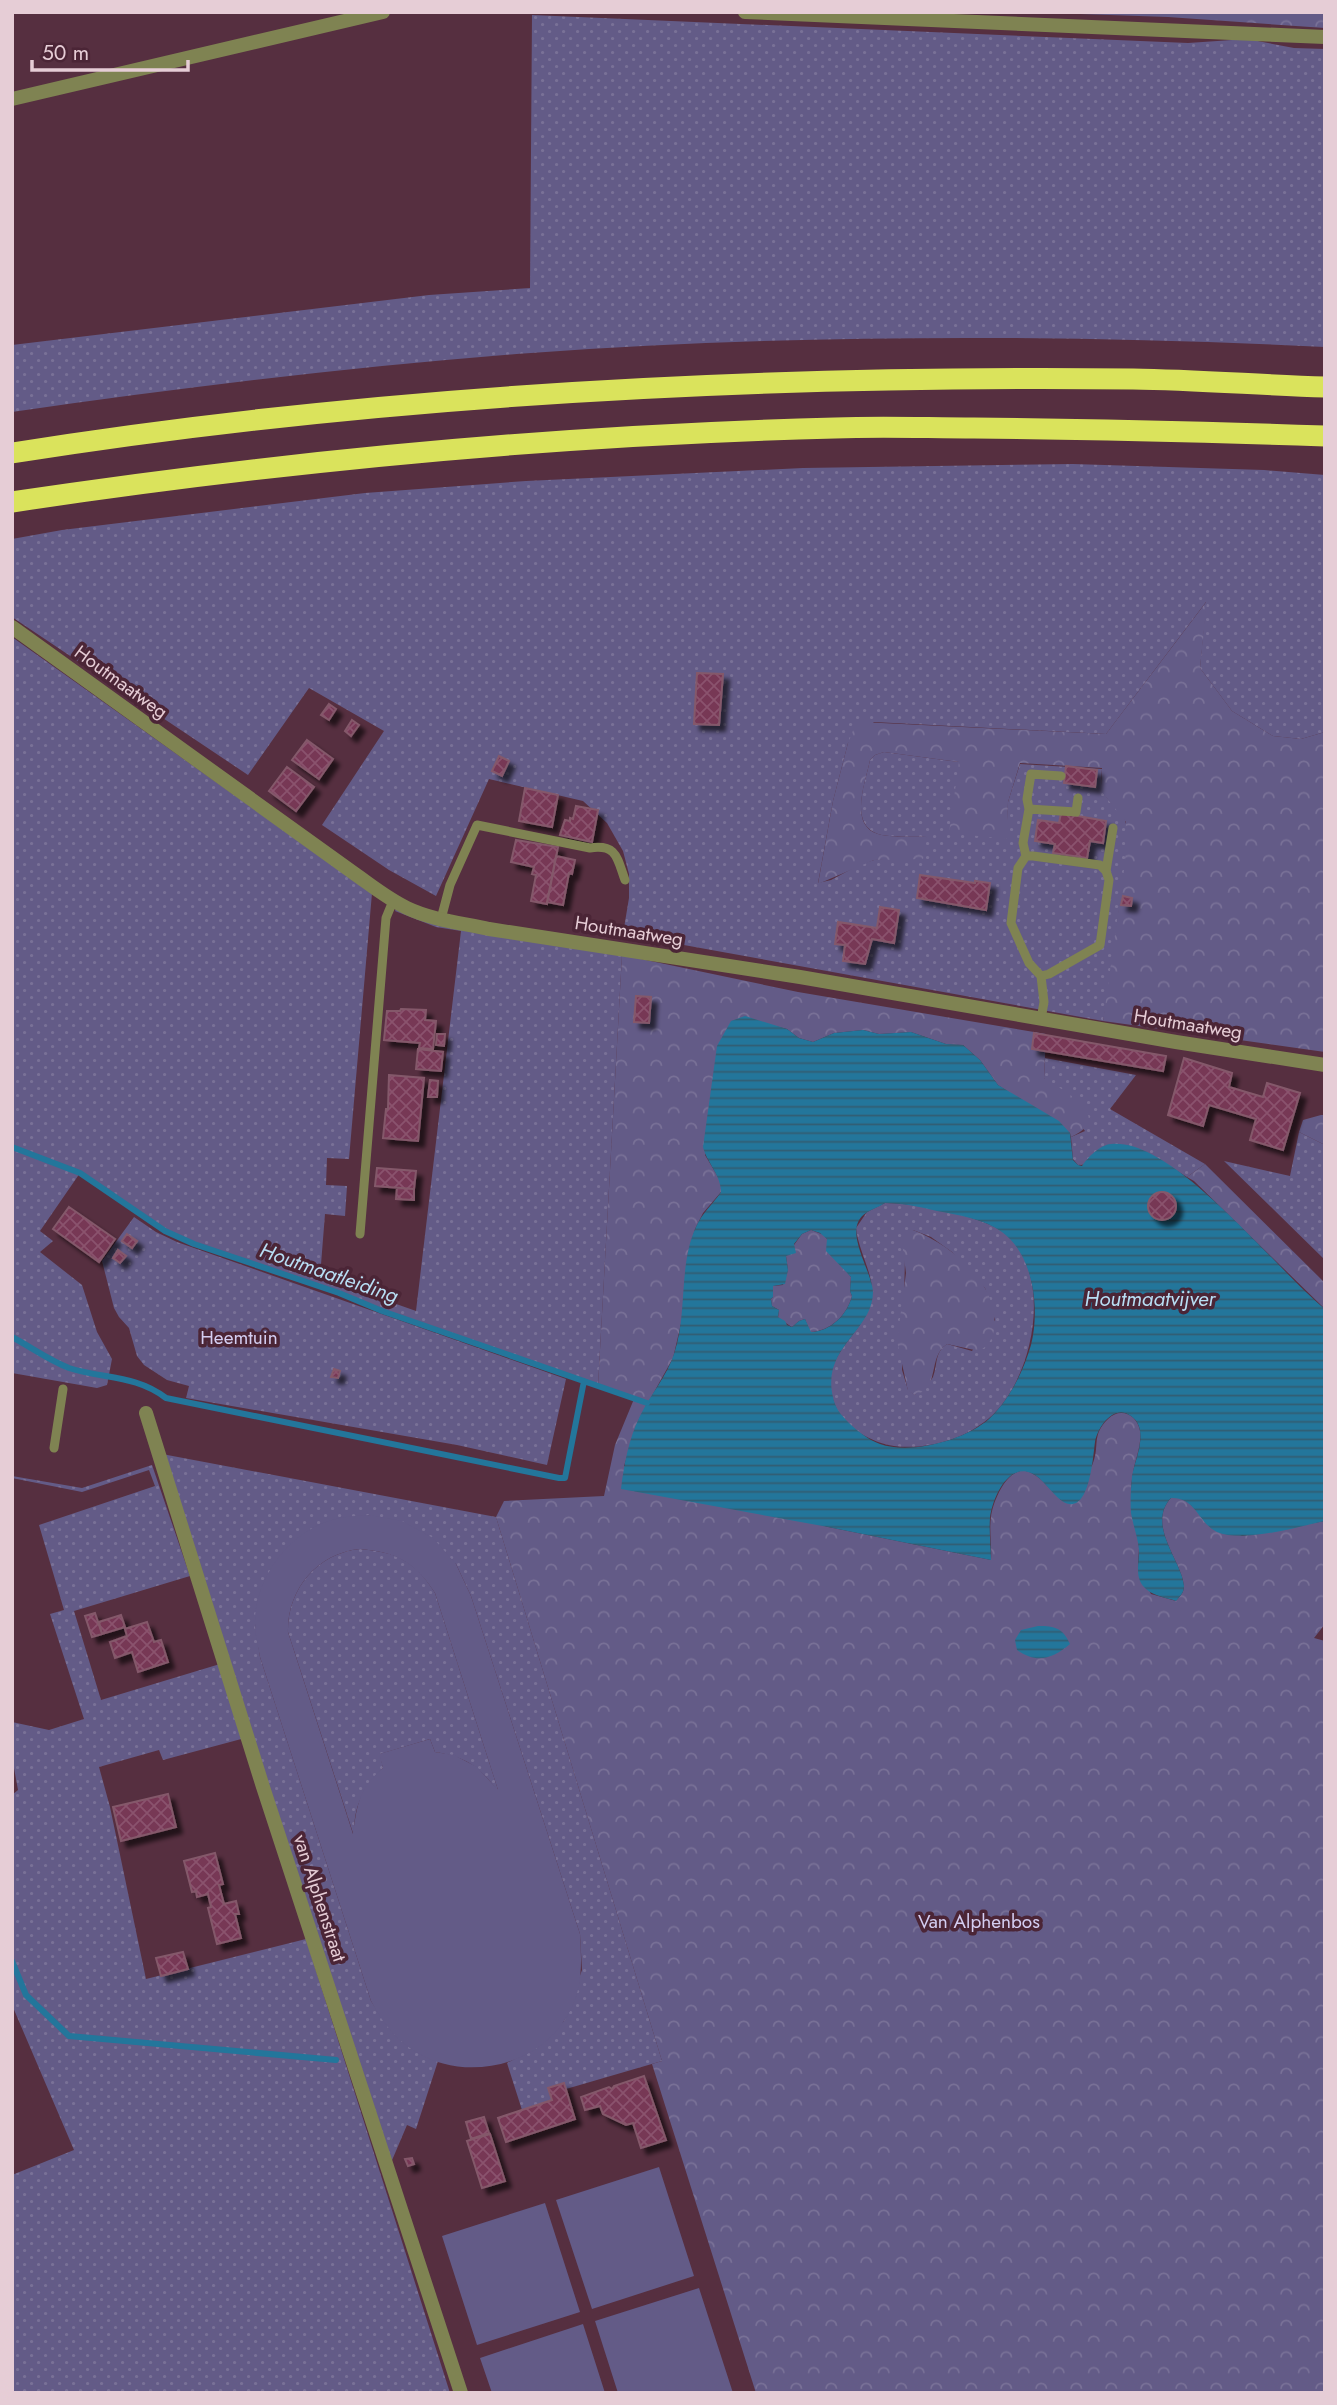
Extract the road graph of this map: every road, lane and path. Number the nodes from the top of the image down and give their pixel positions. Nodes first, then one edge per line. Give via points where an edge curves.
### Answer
1 (383, 12) edge
2 (745, 12) edge
3 (1325, 37) edge
4 (12, 99) edge
5 (1325, 387) edge
6 (1325, 436) edge
7 (12, 453) edge
8 (12, 502) edge
9 (12, 627) edge
10 (1061, 776) dead end
11 (1078, 798) dead end
12 (1029, 808) junction
13 (1113, 828) dead end
14 (1026, 856) junction
15 (1106, 871) junction
16 (625, 880) dead end
17 (393, 901) junction
18 (441, 919) junction
19 (1041, 976) junction
20 (1041, 1019) junction
21 (1325, 1065) edge
22 (360, 1234) dead end
23 (63, 1389) dead end
24 (146, 1413) dead end
25 (54, 1448) dead end
26 (461, 2393) edge

1 - 4 street
2 - 3 street
5 - 7 highway via 1122,379 619,388 219,424
6 - 8 highway via 839,428 626,436 236,470
9 - 17 street, Houtmaatweg
10 - 12 lane via 1031,774
11 - 12 lane via 1076,812
12 - 14 lane via 1023,843
13 - 15 lane
14 - 15 lane via 1100,865
14 - 19 lane via 1018,868 1011,923
15 - 19 lane via 1109,880 1100,945
16 - 18 lane via 614,852 603,846 590,848 477,825
17 - 18 street, Houtmaatweg
17 - 22 lane via 386,918
18 - 20 street, Houtmaatweg
19 - 20 lane
20 - 21 street, Houtmaatweg
23 - 25 lane
24 - 26 street, van Alphenstraat

